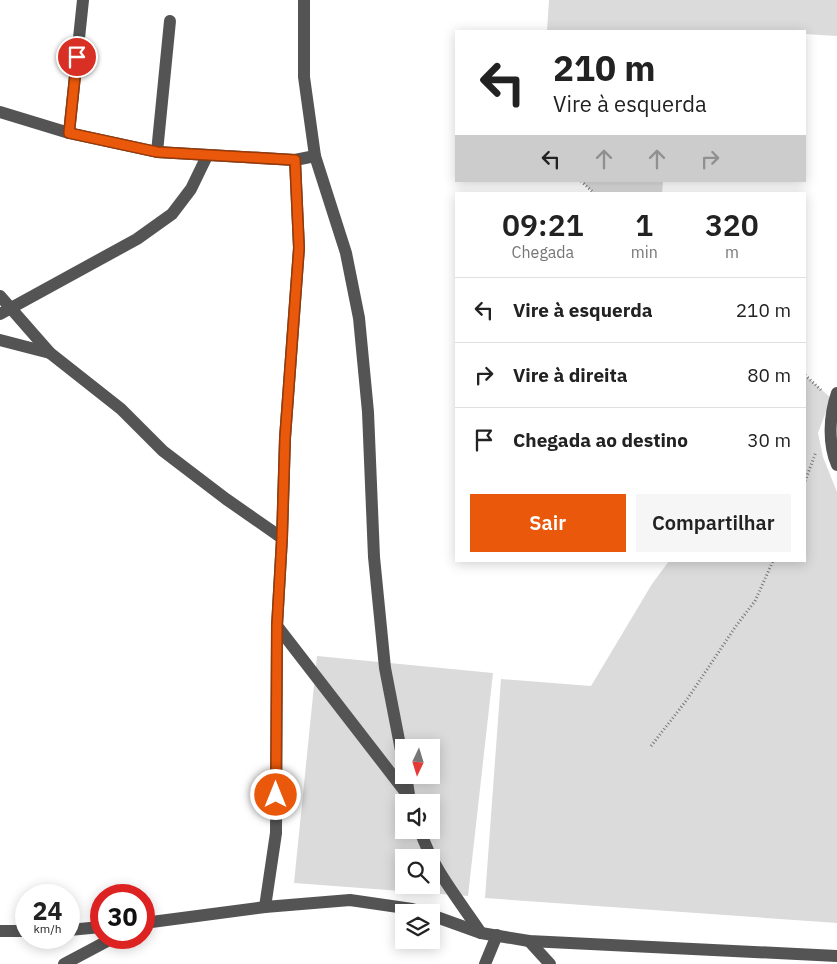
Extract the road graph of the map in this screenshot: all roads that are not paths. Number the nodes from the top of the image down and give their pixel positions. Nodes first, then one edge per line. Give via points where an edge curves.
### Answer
1 (83, 0) edge
2 (304, 0) edge
3 (170, 21) dead end
4 (0, 112) edge
5 (69, 133) junction
6 (157, 152) junction
7 (207, 156) junction
8 (315, 156) junction
9 (295, 160) junction
10 (0, 296) edge
11 (12, 308) junction
12 (0, 314) edge
13 (0, 340) edge
14 (50, 353) junction
15 (837, 393) edge
16 (837, 465) edge
17 (282, 538) junction
18 (277, 626) junction
19 (399, 739) edge
20 (406, 794) edge
21 (422, 839) edge
22 (265, 907) junction
23 (395, 907) edge
24 (440, 919) edge
25 (155, 922) edge
26 (0, 931) edge
27 (15, 931) edge
28 (481, 933) junction
29 (496, 935) junction
30 (529, 941) junction
31 (93, 949) edge
32 (837, 956) edge
33 (70, 962) edge
34 (485, 964) edge
35 (550, 964) edge

1 - 5 street
2 - 8 street via 304,76
3 - 6 street
4 - 5 street
5 - 6 street
6 - 7 street
7 - 9 street
7 - 11 street via 192,189 172,214 137,238
8 - 9 street
8 - 19 street via 346,253 359,318 368,412 376,585 385,668
9 - 17 street via 299,248 285,438
10 - 11 street
11 - 12 street
11 - 14 street
13 - 14 street
14 - 17 street via 121,409 163,451
15 - 16 street via 830,438
17 - 18 street
18 - 20 street
18 - 22 street via 276,833
21 - 28 street via 425,848
22 - 23 street via 350,900
22 - 25 street
24 - 28 street
26 - 27 street
28 - 29 street
29 - 30 street
29 - 34 street
30 - 32 street
30 - 35 street
31 - 33 street

